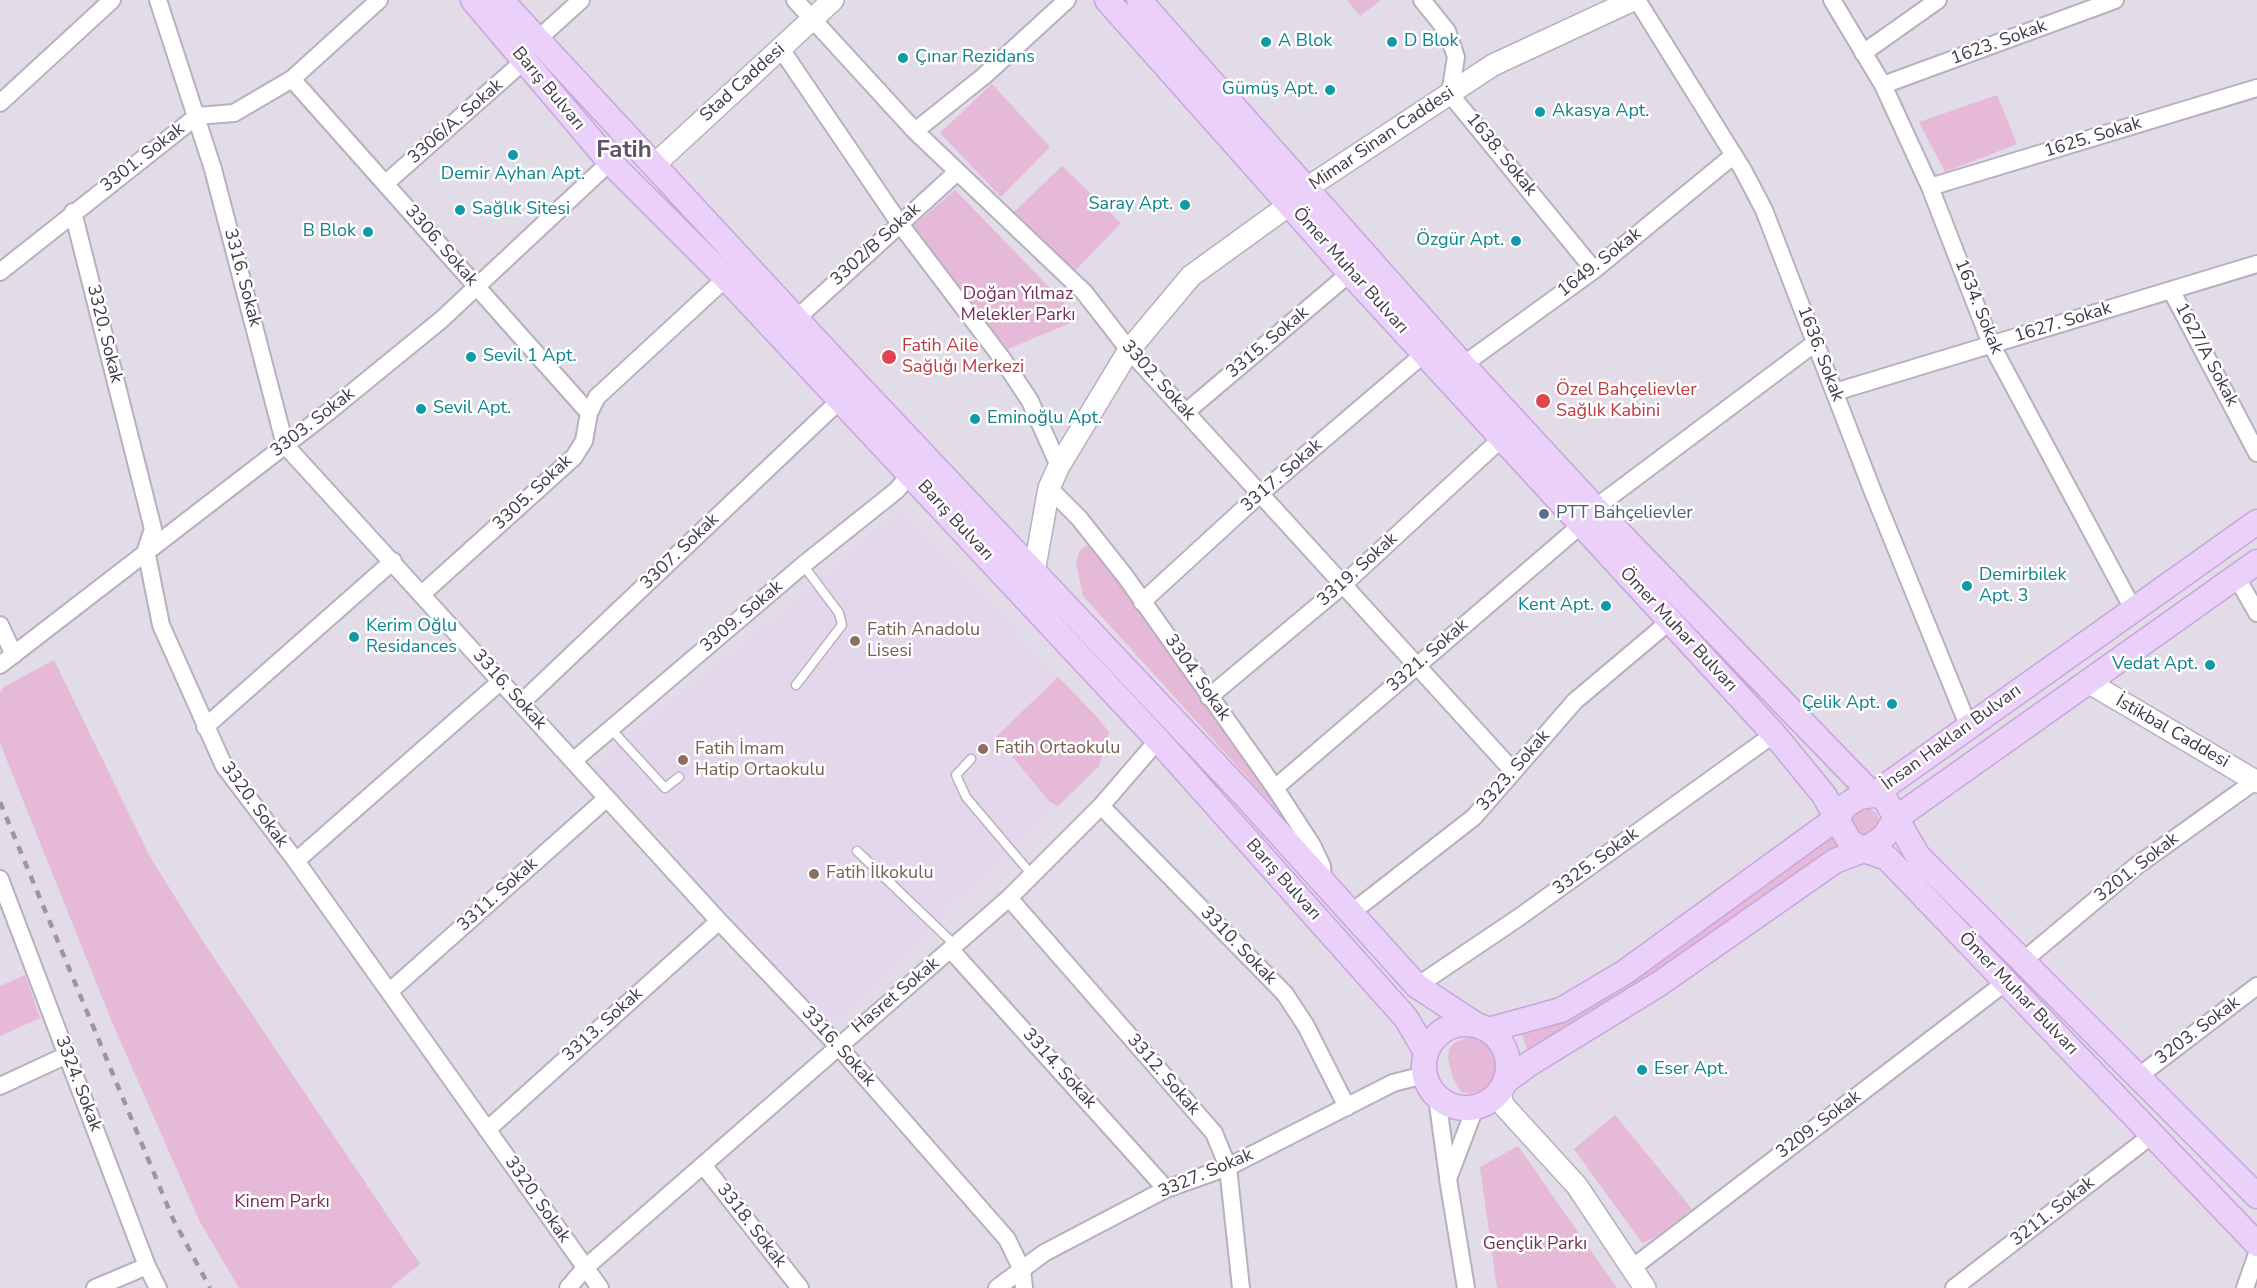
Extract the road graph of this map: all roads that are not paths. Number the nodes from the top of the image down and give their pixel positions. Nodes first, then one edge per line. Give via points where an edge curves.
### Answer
1 (112, 0) edge
2 (158, 0) edge
3 (380, 0) edge
4 (473, 0) edge
5 (501, 0) edge
6 (581, 0) edge
7 (795, 0) edge
8 (833, 0) edge
9 (1067, 0) edge
10 (1107, 0) edge
11 (1139, 0) edge
12 (1422, 0) edge
13 (1635, 0) edge
14 (1832, 0) edge
15 (1938, 0) edge
16 (2115, 0) edge
17 (812, 21) junction
18 (781, 49) junction
19 (531, 50) junction
20 (1863, 53) junction
21 (292, 79) junction
22 (1883, 85) junction
23 (2257, 88) edge
24 (1450, 94) junction
25 (0, 103) edge
26 (197, 116) junction
27 (915, 131) junction
28 (1734, 155) junction
29 (610, 162) junction
30 (653, 166) junction
31 (957, 172) junction
32 (386, 183) junction
33 (1930, 187) junction
34 (1307, 188) junction
35 (1289, 205) junction
36 (73, 212) junction
37 (900, 224) junction
38 (2257, 264) edge
39 (1594, 270) junction
40 (0, 272) edge
41 (1350, 273) junction
42 (726, 278) junction
43 (476, 287) junction
44 (2171, 290) junction
45 (796, 319) junction
46 (1815, 343) junction
47 (1991, 344) junction
48 (1129, 351) junction
49 (1425, 353) junction
50 (1463, 365) junction
51 (1835, 392) junction
52 (840, 401) junction
53 (1186, 412) junction
54 (589, 413) junction
55 (1502, 438) junction
56 (285, 445) junction
57 (2257, 453) edge
58 (1059, 466) junction
59 (910, 474) junction
60 (1049, 488) junction
61 (1261, 493) junction
62 (1588, 516) junction
63 (2257, 522) edge
64 (146, 550) junction
65 (393, 561) junction
66 (2257, 562) edge
67 (803, 565) junction
68 (1034, 572) junction
69 (2236, 576) junction
70 (1344, 584) junction
71 (422, 594) junction
72 (1142, 602) junction
73 (2133, 609) junction
74 (2257, 613) edge
75 (1670, 621) junction
76 (0, 625) edge
77 (14, 655) junction
78 (1418, 664) junction
79 (0, 665) edge
80 (501, 681) junction
81 (2088, 682) junction
82 (796, 685) dead end
83 (1209, 697) junction
84 (521, 703) junction
85 (1968, 725) junction
86 (205, 727) junction
87 (611, 729) junction
88 (1774, 735) junction
89 (1158, 740) junction
90 (971, 759) dead end
91 (573, 761) junction
92 (1513, 771) junction
93 (679, 777) dead end
94 (2256, 781) edge
95 (1275, 788) junction
96 (1873, 795) junction
97 (607, 798) junction
98 (1101, 806) junction
99 (1837, 818) junction
100 (1895, 819) junction
101 (1864, 850) junction
102 (857, 851) dead end
103 (296, 861) junction
104 (1032, 875) junction
105 (0, 879) edge
106 (1323, 881) junction
107 (1009, 898) junction
108 (1350, 913) junction
109 (719, 921) junction
110 (953, 948) junction
111 (2023, 961) junction
112 (2006, 982) junction
113 (1417, 986) junction
114 (2257, 986) edge
115 (389, 992) junction
116 (1482, 1027) junction
117 (838, 1046) junction
118 (67, 1055) junction
119 (1425, 1063) junction
120 (2139, 1076) junction
121 (0, 1086) edge
122 (1502, 1087) junction
123 (1437, 1098) junction
124 (1347, 1107) junction
125 (1475, 1108) junction
126 (487, 1130) junction
127 (2152, 1135) junction
128 (703, 1165) junction
129 (1228, 1167) junction
130 (1448, 1179) junction
131 (1166, 1189) junction
132 (2257, 1196) edge
133 (2257, 1244) edge
134 (2257, 1254) edge
135 (147, 1266) junction
136 (585, 1268) junction
137 (1632, 1268) junction
138 (1022, 1270) junction
139 (94, 1288) edge
140 (158, 1288) edge
141 (568, 1288) edge
142 (600, 1288) edge
143 (800, 1288) edge
144 (996, 1288) edge
145 (1024, 1288) edge
146 (1241, 1288) edge
147 (1466, 1288) edge
148 (1646, 1288) edge
149 (1954, 1288) edge
150 (2245, 1288) edge

1 - 25 street
2 - 26 street, 3316. Sokak
3 - 21 street, 3301. Sokak
4 - 19 main road, Barış Bulvarı
5 - 19 main road, Barış Bulvarı
6 - 19 street, 3306/A. Sokak
7 - 17 street, 3302. Sokak
8 - 17 street, Stad Caddesi
9 - 27 street via 984,76
10 - 35 main road, Ömer Muhar Bulvarı
11 - 34 main road, Ömer Muhar Bulvarı
12 - 24 street via 1447,31 1456,57
13 - 24 street, Mimar Sinan Caddesi via 1493,65
13 - 28 street, 1636. Sokak
14 - 20 street, 1634. Sokak
15 - 20 street
16 - 22 street, 1623. Sokak
17 - 18 street, Stad Caddesi
17 - 27 street, 3302. Sokak
18 - 30 street, Stad Caddesi
18 - 37 street
19 - 29 main road, Barış Bulvarı
19 - 30 main road, Barış Bulvarı
19 - 32 street, 3306/A. Sokak
20 - 22 street, 1634. Sokak
21 - 26 street, 3301. Sokak via 234,113
21 - 32 street, 3306. Sokak
22 - 33 street, 1634. Sokak
23 - 33 street, 1625. Sokak
24 - 34 street, Mimar Sinan Caddesi
24 - 39 street, 1638. Sokak
26 - 36 street, 3301. Sokak
26 - 56 street, 3316. Sokak
27 - 31 street, 3302. Sokak
28 - 39 street, 1649. Sokak
28 - 46 street, 1636. Sokak via 1764,210
29 - 42 main road, Barış Bulvarı
29 - 43 street, 3303. Sokak
30 - 45 main road, Barış Bulvarı
31 - 37 street, 3302/B Sokak
31 - 48 street, 3302. Sokak via 1084,292
32 - 43 street, 3306. Sokak
33 - 47 street, 1634. Sokak
34 - 35 street, Mimar Sinan Caddesi
34 - 50 main road, Ömer Muhar Bulvarı
35 - 41 main road, Ömer Muhar Bulvarı
35 - 48 street, Mimar Sinan Caddesi via 1191,276
36 - 40 street, 3301. Sokak
36 - 64 street, 3320. Sokak via 153,529
37 - 45 street, 3302/B Sokak
37 - 58 street via 1030,401
38 - 44 street, 1627. Sokak
39 - 50 street, 1649. Sokak
41 - 49 main road, Ömer Muhar Bulvarı
41 - 53 street, 3315. Sokak
42 - 52 main road, Barış Bulvarı
42 - 54 street, 3305. Sokak via 597,397
43 - 54 street, 3306. Sokak
43 - 56 street, 3303. Sokak via 441,320
44 - 47 street, 1627. Sokak
44 - 57 street, 1627/A Sokak
45 - 68 main road, Barış Bulvarı
46 - 51 street, 1636. Sokak
46 - 62 street, 3321. Sokak
47 - 51 street, 1627. Sokak
47 - 73 street, 1634. Sokak
48 - 53 street, 3302. Sokak
48 - 58 street, Mimar Sinan Caddesi
49 - 55 main road, Ömer Muhar Bulvarı
49 - 61 street, 3317. Sokak
50 - 62 main road, Ömer Muhar Bulvarı
51 - 85 street, 1636. Sokak
52 - 59 main road, Barış Bulvarı
52 - 84 street, 3307. Sokak
53 - 61 street, 3302. Sokak
54 - 71 street, 3305. Sokak via 584,441 574,457
55 - 62 main road, Ömer Muhar Bulvarı
55 - 70 street, 3319. Sokak
56 - 64 street, 3303. Sokak
56 - 65 street, 3316. Sokak
58 - 60 street, Mimar Sinan Caddesi
59 - 67 street, 3309. Sokak via 897,490
59 - 89 main road, Barış Bulvarı
60 - 68 street, Mimar Sinan Caddesi
60 - 72 street, 3304. Sokak via 1079,518
61 - 70 street, 3302. Sokak
61 - 72 street, 3317. Sokak
62 - 75 main road, Ömer Muhar Bulvarı
62 - 78 street, 3321. Sokak
62 - 96 main road, Ömer Muhar Bulvarı
63 - 73 main road, İnsan Hakları Bulvarı
64 - 77 street, 3303. Sokak
64 - 86 street, 3320. Sokak via 161,625
65 - 71 street, 3316. Sokak
65 - 86 street
66 - 69 main road, İnsan Hakları Bulvarı
67 - 82 lane via 839,613 842,625
67 - 87 street, 3309. Sokak
68 - 106 main road, Barış Bulvarı
69 - 74 street
69 - 81 main road, İnsan Hakları Bulvarı
70 - 78 street, 3302. Sokak
70 - 83 street, 3319. Sokak
71 - 80 street, 3316. Sokak
72 - 83 street, 3304. Sokak
73 - 85 main road, İnsan Hakları Bulvarı
75 - 88 main road, Ömer Muhar Bulvarı
75 - 92 street, 3323. Sokak via 1575,701
76 - 77 street
77 - 79 street, 3303. Sokak
78 - 92 street, 3302. Sokak
78 - 95 street, 3321. Sokak
80 - 84 street, 3316. Sokak
80 - 103 street
81 - 94 street, İstikbal Caddesi
81 - 100 main road, İnsan Hakları Bulvarı
83 - 95 street, 3304. Sokak
84 - 91 street, 3316. Sokak
85 - 96 main road, İnsan Hakları Bulvarı
86 - 103 street, 3320. Sokak via 224,766
87 - 91 street, 3309. Sokak
87 - 93 lane via 665,788
88 - 99 main road, Ömer Muhar Bulvarı via 1824,795
88 - 113 street, 3325. Sokak
89 - 98 street, Hasret Sokak
89 - 119 main road, Barış Bulvarı via 1411,1024
90 - 104 lane via 956,775 966,797
91 - 97 street, 3316. Sokak
92 - 108 street, 3323. Sokak via 1474,817
94 - 111 street, 3201. Sokak via 2135,867
95 - 106 street, 3304. Sokak via 1312,845 1322,866
96 - 99 main road, İnsan Hakları Bulvarı via 1859,797 1845,806
96 - 100 main road, Ömer Muhar Bulvarı via 1885,799
97 - 109 street, 3316. Sokak
97 - 115 street, 3311. Sokak
98 - 104 street, Hasret Sokak
98 - 124 street, 3310. Sokak via 1285,994 1306,1026
99 - 101 main road, Ömer Muhar Bulvarı via 1849,841
99 - 116 main road, İnsan Hakları Bulvarı via 1625,972 1561,1010
100 - 101 main road, İnsan Hakları Bulvarı via 1884,837
100 - 111 main road, Ömer Muhar Bulvarı via 1918,856
101 - 112 main road, Ömer Muhar Bulvarı via 1887,858
101 - 122 main road, İnsan Hakları Bulvarı via 1835,861 1659,984 1529,1064
102 - 110 lane
103 - 115 street, 3320. Sokak
104 - 107 street, Hasret Sokak
105 - 118 street, 3324. Sokak
106 - 108 main road, Barış Bulvarı
107 - 110 street, Hasret Sokak
107 - 129 street, 3312. Sokak via 1214,1133
108 - 113 main road, Barış Bulvarı
109 - 117 street, 3316. Sokak
109 - 126 street, 3313. Sokak
110 - 117 street, Hasret Sokak
110 - 131 street, 3314. Sokak
111 - 120 main road, Ömer Muhar Bulvarı
112 - 127 main road, Ömer Muhar Bulvarı
112 - 137 street, 3209. Sokak
113 - 116 main road, Barış Bulvarı
114 - 120 street, 3203. Sokak
115 - 126 street, 3320. Sokak
116 - 119 main road via 1463,1023 1440,1032
116 - 122 main road via 1499,1039 1506,1052 1509,1066
117 - 128 street, Hasret Sokak
117 - 138 street, 3316. Sokak via 1007,1239
118 - 121 street
118 - 135 street, 3324. Sokak
119 - 123 main road
119 - 124 street, 3327. Sokak
120 - 132 main road, Ömer Muhar Bulvarı
122 - 125 main road via 1488,1102
122 - 137 street via 1504,1106 1577,1186
123 - 125 main road via 1449,1105
123 - 130 street
124 - 129 street, 3327. Sokak
125 - 130 street
126 - 136 street, 3320. Sokak
127 - 133 main road, Ömer Muhar Bulvarı
127 - 149 street, 3211. Sokak
128 - 136 street, Hasret Sokak
128 - 143 street, 3318. Sokak
129 - 131 street, 3327. Sokak
129 - 146 street, 3312. Sokak
130 - 147 street
131 - 138 street, 3327. Sokak via 1044,1253
134 - 150 street
135 - 139 street
135 - 140 street, 3324. Sokak
136 - 141 street, Hasret Sokak
136 - 142 street, 3320. Sokak
137 - 148 street
138 - 144 street, 3327. Sokak
138 - 145 street, 3316. Sokak

